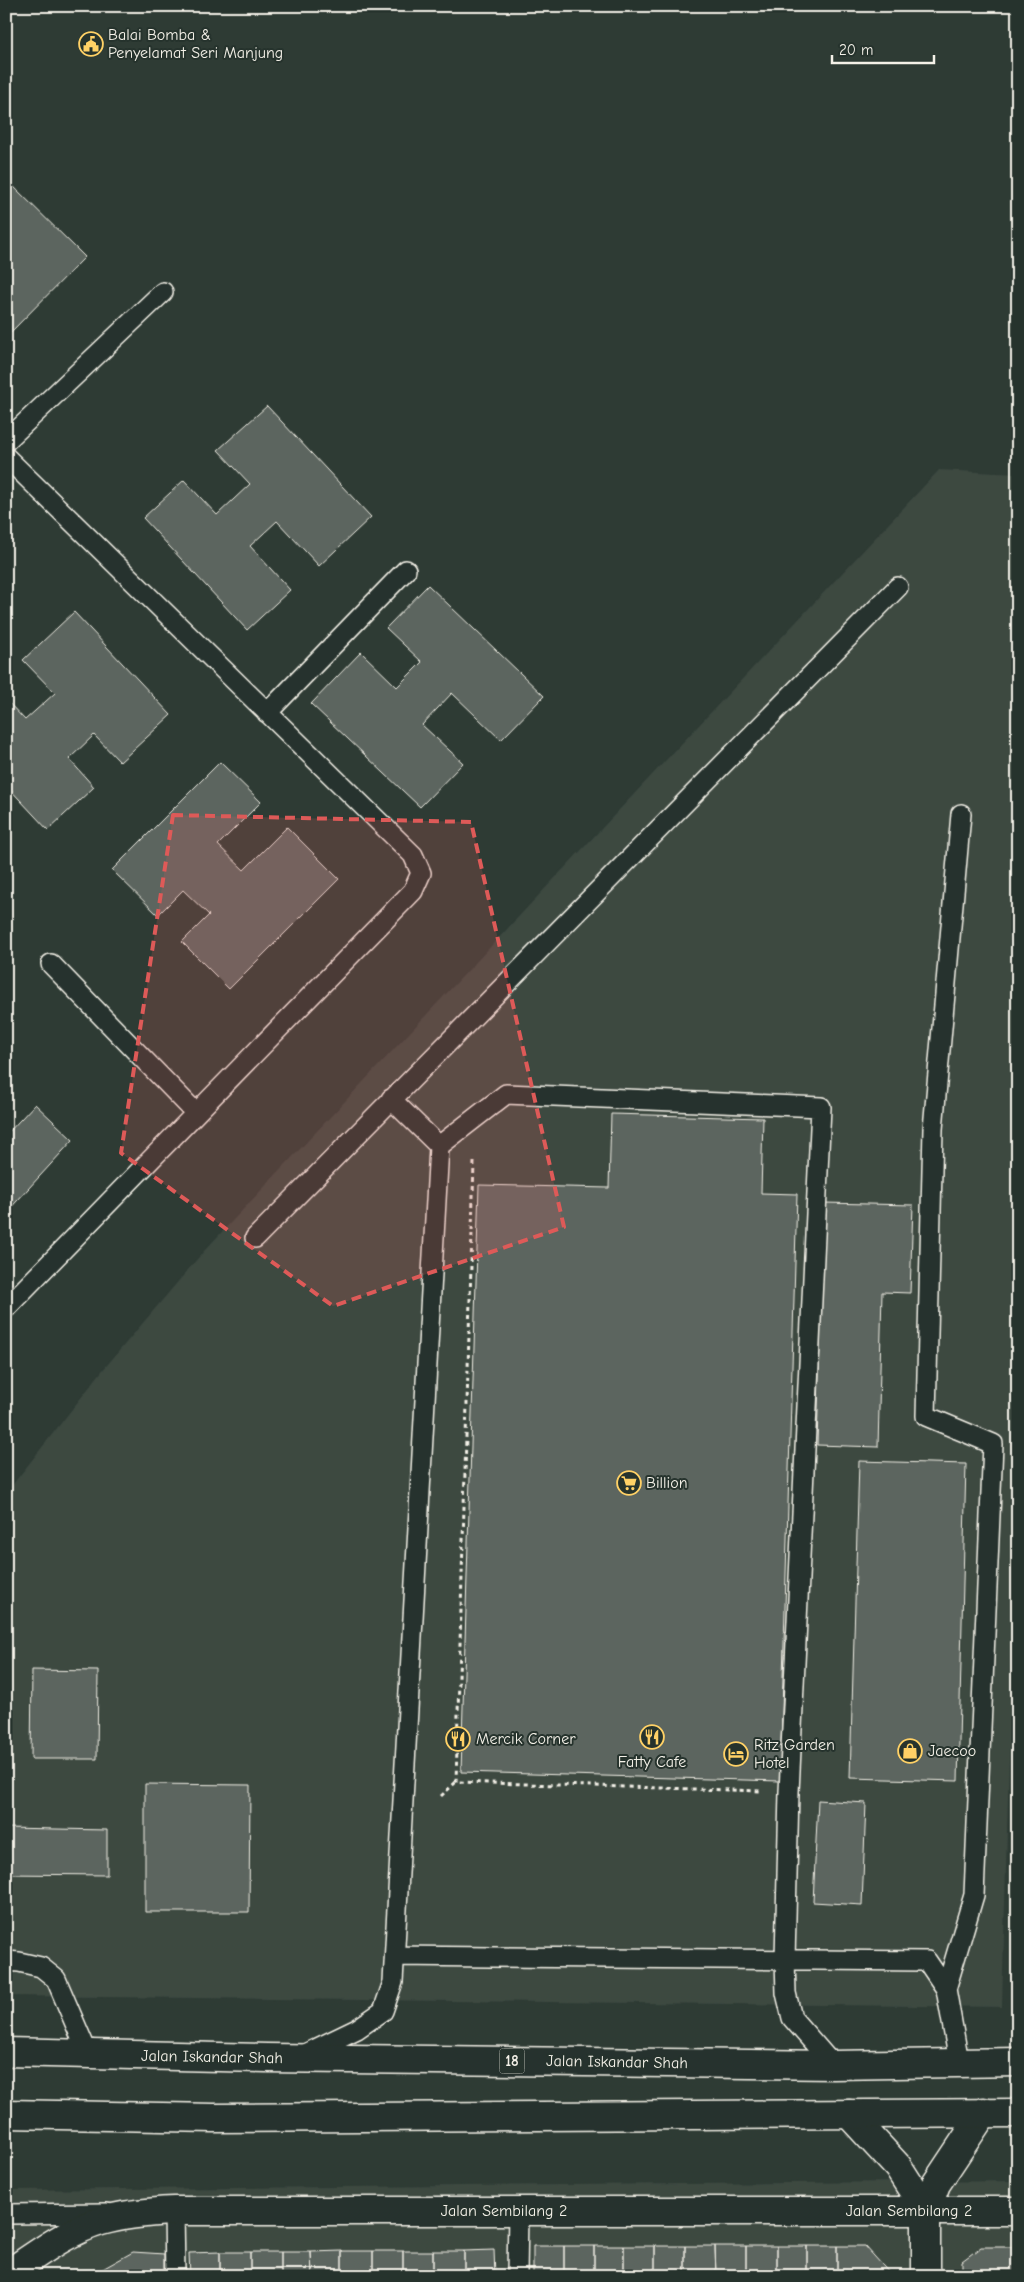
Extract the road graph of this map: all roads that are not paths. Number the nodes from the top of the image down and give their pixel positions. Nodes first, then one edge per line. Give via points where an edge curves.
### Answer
1 (163, 292) dead end
2 (6, 441) edge
3 (6, 457) edge
4 (406, 570) dead end
5 (898, 587) dead end
6 (267, 713) junction
7 (961, 814) dead end
8 (51, 964) dead end
9 (391, 1099) junction
10 (196, 1113) junction
11 (439, 1146) junction
12 (255, 1238) dead end
13 (6, 1308) edge
14 (395, 1956) junction
15 (785, 1959) junction
16 (6, 1961) edge
17 (946, 1989) junction
18 (6, 2052) edge
19 (88, 2054) junction
20 (296, 2058) junction
21 (958, 2062) junction
22 (1018, 2062) edge
23 (833, 2065) junction
24 (984, 2112) junction
25 (1018, 2112) edge
26 (6, 2114) edge
27 (849, 2114) junction
28 (1018, 2210) edge
29 (174, 2211) junction
30 (518, 2211) junction
31 (926, 2211) junction
32 (140, 2213) junction
33 (6, 2214) edge
34 (6, 2275) edge
35 (175, 2276) edge
36 (517, 2276) edge
37 (926, 2276) edge

1 - 2 lane
3 - 6 lane
4 - 6 lane
5 - 9 lane
6 - 10 lane via 413,855 421,873 413,891
7 - 17 lane via 933,1129 926,1416 992,1444 974,1895
8 - 10 lane
9 - 11 lane
9 - 12 lane
10 - 13 lane
11 - 14 lane
11 - 15 lane via 506,1094 821,1107 789,1792
14 - 15 lane
14 - 20 lane via 393,1982 383,2011 357,2029
15 - 17 lane via 927,1961
15 - 23 lane via 786,1993 792,2018
16 - 19 lane via 41,1967 56,1979
17 - 21 lane
18 - 19 main road, Jalan Iskandar Shah / 18
19 - 20 main road, Jalan Iskandar Shah / 18
20 - 23 main road, Jalan Iskandar Shah / 18
21 - 22 main road, Jalan Iskandar Shah / 18
21 - 23 main road, Jalan Iskandar Shah / 18
24 - 25 main road
24 - 27 main road
24 - 31 main road via 943,2172
26 - 27 main road via 224,2118
27 - 31 main road via 898,2167
28 - 31 main road, Jalan Sembilang 2
29 - 30 main road, Jalan Sembilang 2
29 - 32 main road, Jalan Sembilang 2
29 - 35 lane
30 - 31 main road, Jalan Sembilang 2
30 - 36 lane
31 - 37 main road
32 - 33 lane
32 - 34 main road, Jalan Sembilang 2 via 81,2229

